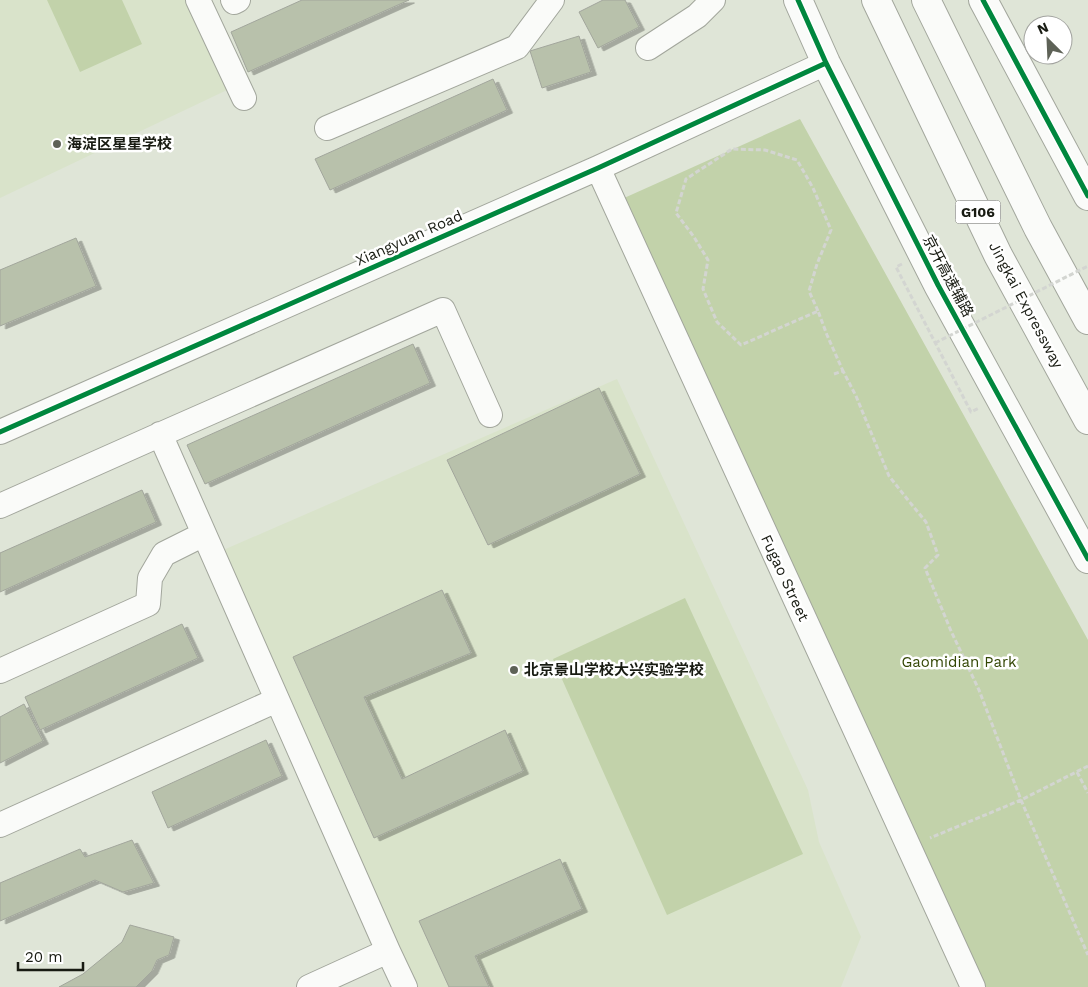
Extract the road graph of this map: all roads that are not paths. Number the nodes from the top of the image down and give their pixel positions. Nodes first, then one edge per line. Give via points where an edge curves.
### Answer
1 (198, 0) edge
2 (233, 0) edge
3 (238, 0) edge
4 (552, 0) edge
5 (713, 0) edge
6 (798, 0) edge
7 (876, 0) edge
8 (926, 0) edge
9 (983, 0) edge
10 (648, 48) dead end
11 (826, 63) junction
12 (244, 98) dead end
13 (327, 128) dead end
14 (598, 168) junction
15 (1088, 196) edge
16 (1088, 320) edge
17 (490, 415) dead end
18 (1088, 420) edge
19 (0, 432) edge
20 (160, 434) junction
21 (0, 506) edge
22 (204, 534) junction
23 (1088, 558) edge
24 (0, 671) edge
25 (277, 700) junction
26 (0, 826) edge
27 (388, 951) junction
28 (309, 987) edge
29 (405, 987) edge
30 (973, 987) edge

1 - 12 street
2 - 3 street
4 - 13 street via 517,47
5 - 10 street via 698,16
6 - 11 main road, 京开高速辅路
7 - 18 main road, Jingkai Expressway / G106 via 998,255
8 - 16 main road, G106 via 1038,228
9 - 15 main road
11 - 14 street, Xiangyuan Road
11 - 23 main road, 京开高速辅路 via 938,285
14 - 19 street, Xiangyuan Road
14 - 30 street, Fugao Street
17 - 20 street via 443,310
20 - 21 street
20 - 22 street
22 - 24 street via 164,554 150,578 148,604
22 - 25 street
25 - 26 street
25 - 27 street
27 - 28 street
27 - 29 street

